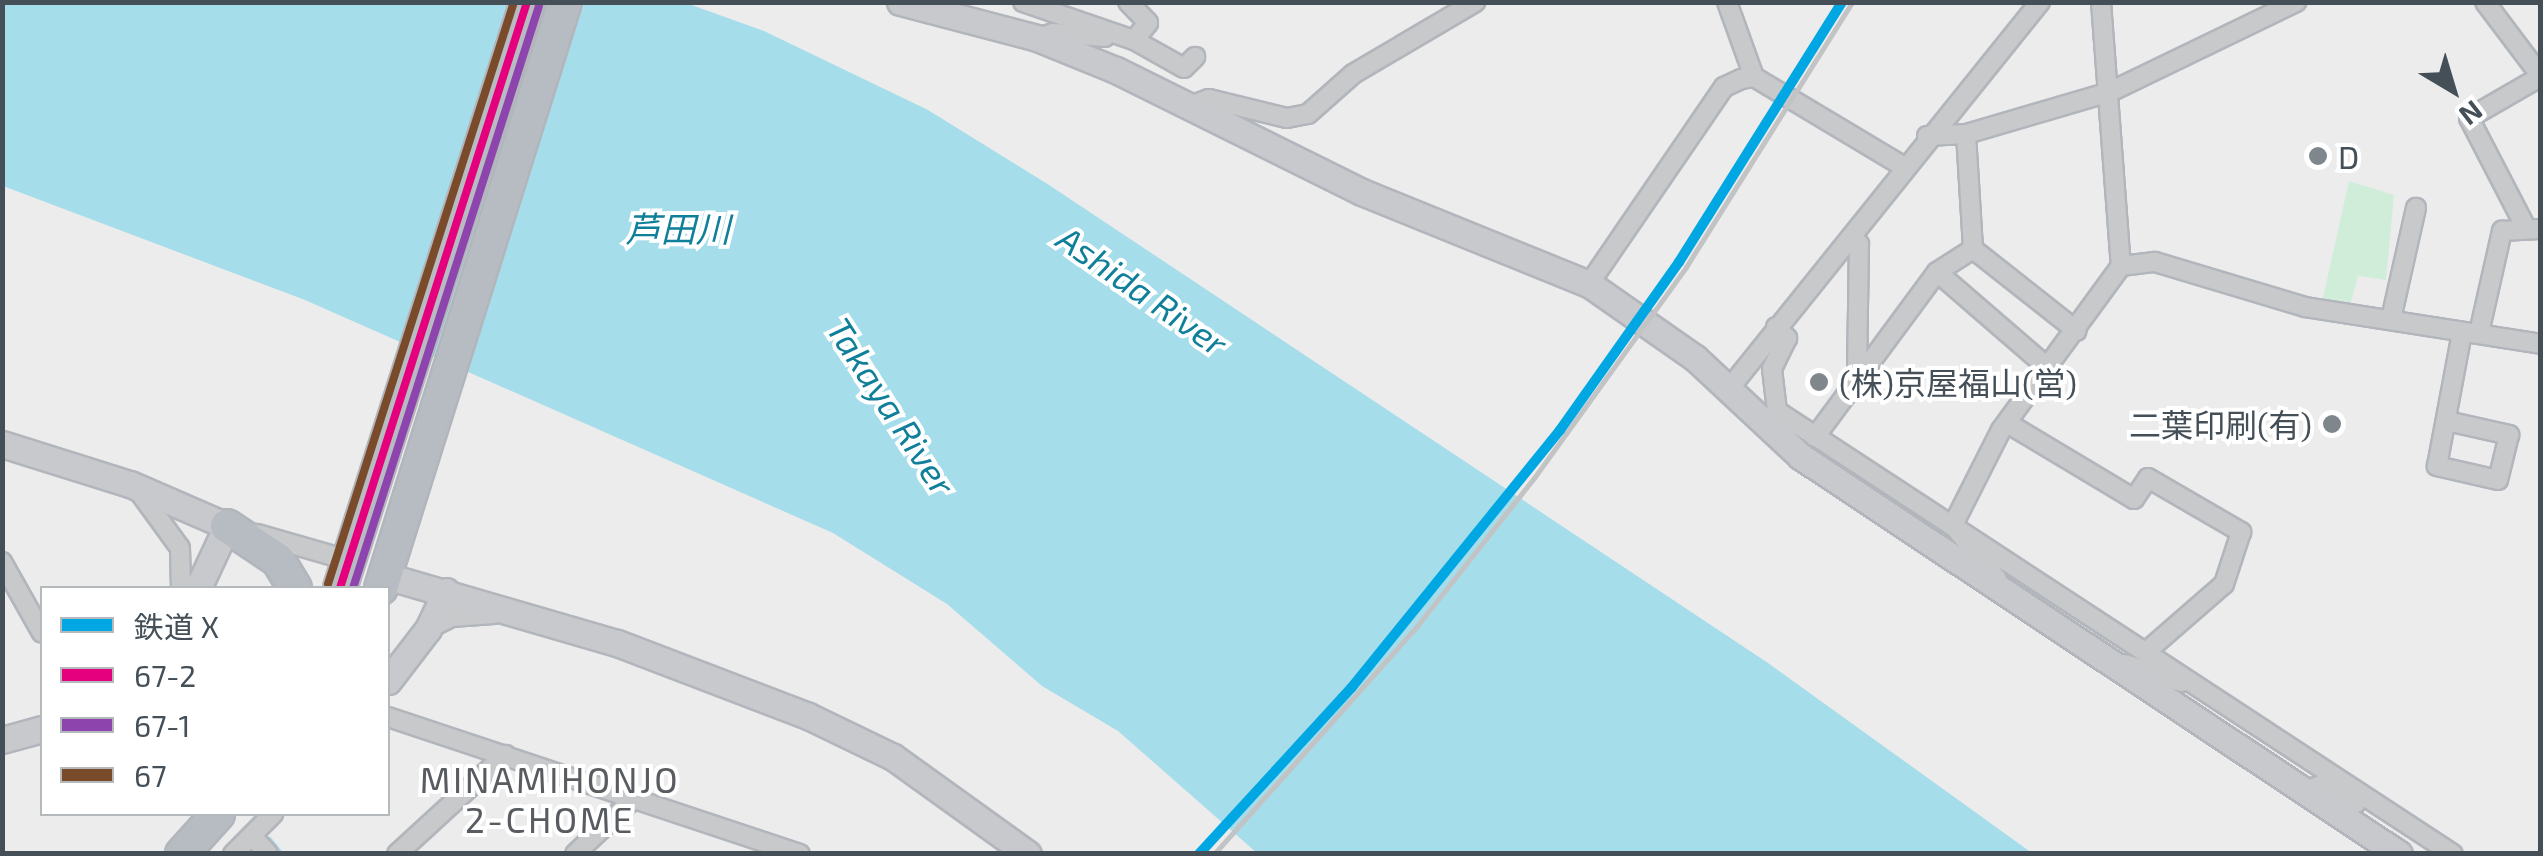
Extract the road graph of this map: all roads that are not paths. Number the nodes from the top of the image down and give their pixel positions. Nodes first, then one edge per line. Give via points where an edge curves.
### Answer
1 (527, 2) edge
2 (565, 2) edge
3 (900, 2) edge
4 (1023, 2) edge
5 (1128, 2) edge
6 (1475, 2) edge
7 (1727, 2) edge
8 (2040, 2) edge
9 (2101, 2) edge
10 (2296, 2) edge
11 (2485, 2) edge
12 (1037, 38) junction
13 (1134, 40) junction
14 (1195, 57) dead end
15 (2540, 76) edge
16 (1754, 78) junction
17 (2110, 92) junction
18 (1193, 106) junction
19 (1966, 134) junction
20 (1926, 136) junction
21 (1903, 166) junction
22 (2416, 208) dead end
23 (2533, 228) edge
24 (1852, 236) junction
25 (1973, 249) junction
26 (2121, 266) junction
27 (1937, 272) junction
28 (1590, 284) junction
29 (2391, 319) junction
30 (1776, 327) junction
31 (2076, 332) junction
32 (2471, 333) junction
33 (2540, 344) edge
34 (2046, 366) junction
35 (1856, 372) junction
36 (1728, 390) junction
37 (2447, 421) dead end
38 (2007, 422) junction
39 (2, 444) edge
40 (1808, 446) junction
41 (130, 484) junction
42 (1953, 525) junction
43 (227, 526) junction
44 (2, 562) edge
45 (349, 565) edge
46 (386, 573) edge
47 (181, 586) edge
48 (199, 586) edge
49 (294, 586) edge
50 (446, 592) junction
51 (2012, 598) junction
52 (544, 620) junction
53 (40, 629) edge
54 (428, 630) junction
55 (2147, 651) junction
56 (2106, 657) junction
57 (390, 678) edge
58 (2205, 690) junction
59 (390, 718) edge
60 (40, 730) edge
61 (2, 740) edge
62 (505, 755) junction
63 (2308, 790) junction
64 (631, 801) junction
65 (203, 816) edge
66 (216, 816) edge
67 (2400, 818) junction
68 (249, 824) edge
69 (771, 848) edge
70 (171, 854) edge
71 (182, 854) edge
72 (212, 854) edge
73 (233, 854) edge
74 (268, 854) edge
75 (398, 854) edge
76 (574, 854) edge
77 (800, 854) edge
78 (1028, 854) edge
79 (2400, 854) edge
80 (2453, 854) edge

1 - 45 highway
2 - 46 highway
3 - 12 street
4 - 13 street
5 - 13 street via 1148,24
6 - 18 street via 1353,74 1308,114 1287,118 1210,100
7 - 16 street
8 - 20 street
9 - 17 street
10 - 17 street
11 - 15 street
12 - 13 street via 1053,33
12 - 18 street
13 - 14 street via 1184,68
15 - 23 street via 2469,118
16 - 21 street
16 - 28 street via 1724,87
17 - 19 street
17 - 26 street
18 - 28 street via 1362,192
19 - 20 street
19 - 25 street
20 - 21 street
21 - 24 street
22 - 29 street
23 - 32 street via 2502,231
24 - 30 street
24 - 35 street via 1859,244
25 - 27 street
25 - 31 street
26 - 29 street via 2155,262 2305,307
26 - 31 street
27 - 34 street
27 - 35 street
28 - 36 street via 1695,358
29 - 32 street
30 - 36 street
30 - 40 street via 1787,338 1772,369 1777,411
31 - 34 street
32 - 33 street
32 - 37 street
34 - 38 street
35 - 40 street
36 - 40 street
38 - 42 street
38 - 55 street via 2134,500 2148,478 2241,532 2224,584
39 - 41 street
40 - 42 street
40 - 51 street
41 - 43 street
41 - 47 street via 166,520 180,548
42 - 51 street
42 - 55 street
43 - 45 street
43 - 48 street
43 - 49 highway via 278,560
44 - 53 street
46 - 50 street
50 - 52 street
50 - 54 street
51 - 56 street
52 - 54 street via 485,613 452,617
52 - 78 street via 808,716 892,758
54 - 57 street
55 - 58 street
56 - 58 street
56 - 63 street
58 - 67 street
59 - 62 street
60 - 61 street
62 - 64 street
62 - 75 street
63 - 67 street via 2323,784 2390,821
63 - 79 street
64 - 69 street
64 - 76 street
65 - 70 highway
66 - 71 highway
67 - 80 street
68 - 72 highway
68 - 73 street
68 - 74 street
69 - 77 street

